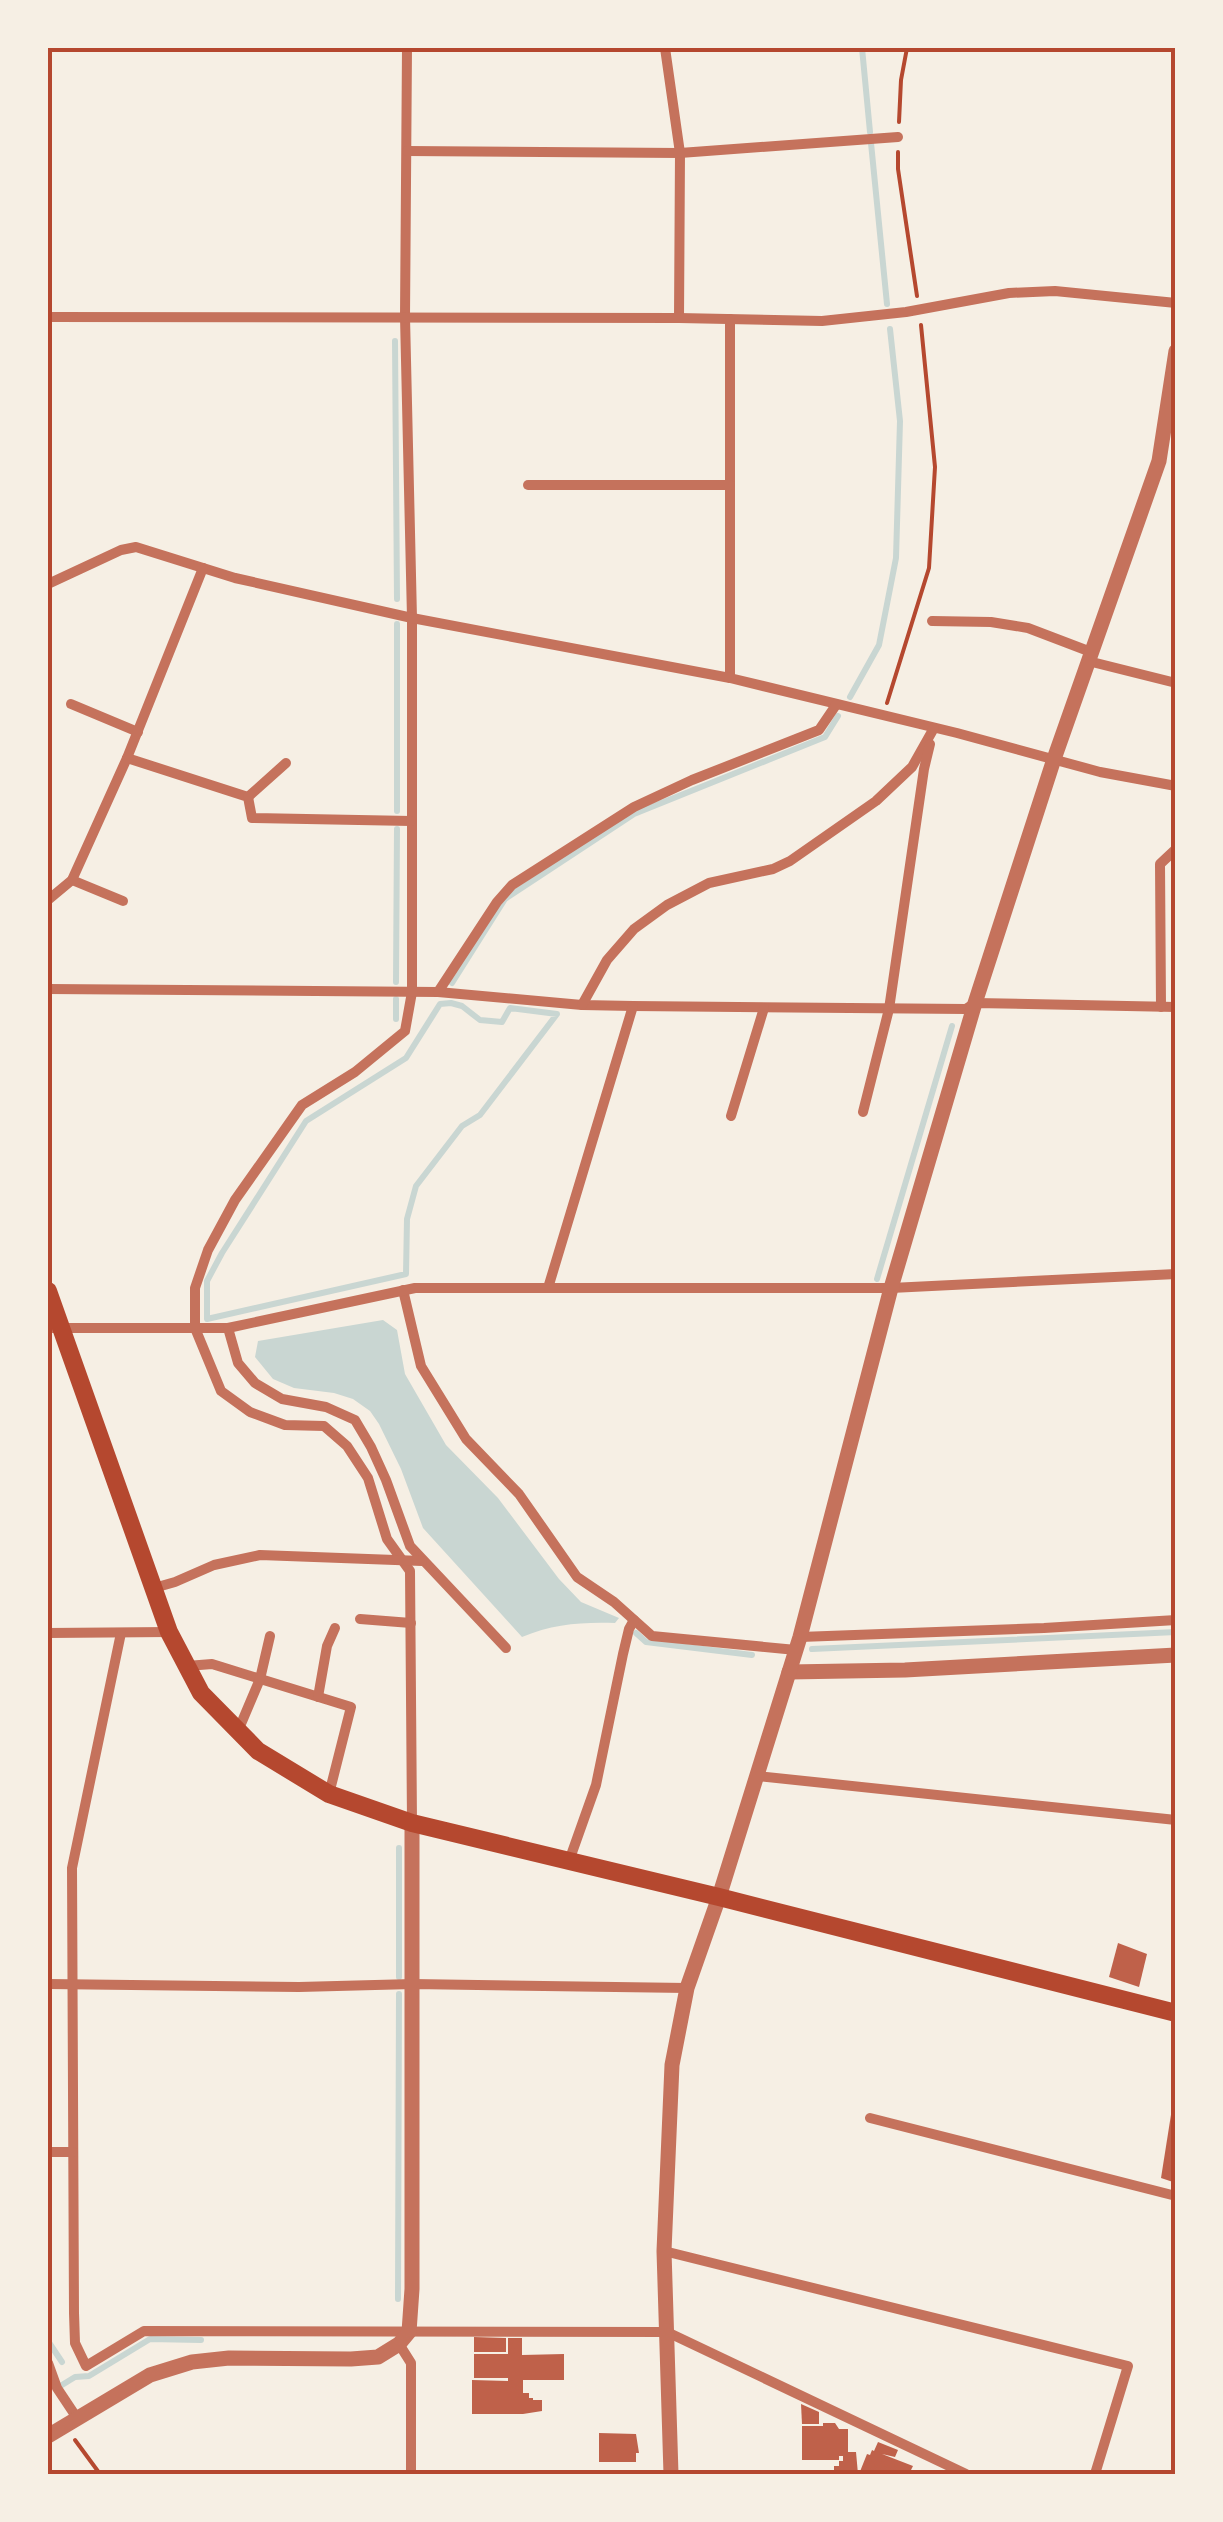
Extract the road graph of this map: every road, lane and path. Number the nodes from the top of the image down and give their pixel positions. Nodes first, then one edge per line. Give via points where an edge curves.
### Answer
1 (407, 48) edge
2 (665, 48) edge
3 (907, 48) edge
4 (898, 138) junction
5 (406, 151) junction
6 (680, 153) junction
7 (1176, 303) edge
8 (919, 310) junction
9 (405, 317) junction
10 (48, 318) edge
11 (679, 318) junction
12 (730, 319) junction
13 (1176, 350) edge
14 (528, 485) dead end
15 (730, 485) junction
16 (203, 568) junction
17 (48, 584) edge
18 (412, 618) junction
19 (932, 621) dead end
20 (1090, 656) junction
21 (730, 678) junction
22 (1176, 683) edge
23 (70, 704) dead end
24 (836, 706) junction
25 (884, 716) junction
26 (934, 728) junction
27 (138, 732) junction
28 (127, 758) junction
29 (1054, 760) junction
30 (286, 763) dead end
31 (1176, 786) edge
32 (248, 796) junction
33 (411, 821) junction
34 (1176, 848) edge
35 (72, 880) junction
36 (48, 883) edge
37 (60, 890) junction
38 (48, 900) edge
39 (122, 901) dead end
40 (48, 989) edge
41 (412, 992) junction
42 (438, 992) junction
43 (975, 1003) junction
44 (582, 1005) junction
45 (633, 1006) junction
46 (1160, 1007) junction
47 (1176, 1007) edge
48 (764, 1008) junction
49 (890, 1009) junction
50 (863, 1112) dead end
51 (730, 1116) dead end
52 (1176, 1274) edge
53 (548, 1288) junction
54 (891, 1288) junction
55 (404, 1290) junction
56 (48, 1291) edge
57 (54, 1328) edge
58 (195, 1328) junction
59 (228, 1328) junction
60 (402, 1560) junction
61 (422, 1561) junction
62 (154, 1588) junction
63 (360, 1619) dead end
64 (634, 1620) junction
65 (1176, 1620) edge
66 (411, 1623) junction
67 (335, 1628) dead end
68 (169, 1632) junction
69 (48, 1633) edge
70 (121, 1633) junction
71 (270, 1636) dead end
72 (798, 1643) junction
73 (506, 1648) dead end
74 (1176, 1655) edge
75 (186, 1666) junction
76 (789, 1672) junction
77 (260, 1679) junction
78 (318, 1696) junction
79 (238, 1732) junction
80 (757, 1776) junction
81 (329, 1794) junction
82 (1176, 1820) edge
83 (412, 1824) junction
84 (569, 1861) junction
85 (720, 1897) junction
86 (48, 1984) edge
87 (413, 1984) junction
88 (72, 1986) junction
89 (687, 1988) junction
90 (1176, 2014) edge
91 (870, 2118) dead end
92 (48, 2152) edge
93 (73, 2152) junction
94 (1176, 2196) edge
95 (664, 2252) junction
96 (666, 2332) junction
97 (404, 2338) junction
98 (48, 2363) edge
99 (70, 2422) junction
100 (48, 2436) edge
101 (100, 2474) edge
102 (411, 2474) edge
103 (671, 2474) edge
104 (966, 2474) edge
105 (1095, 2474) edge

1 - 5 street
2 - 6 street
3 - 4 path
4 - 6 street
4 - 8 path
5 - 6 street
5 - 9 street
6 - 11 street
7 - 8 street via 1056,291
8 - 12 street via 822,321
8 - 25 path via 935,467 929,568
9 - 10 street
9 - 11 street
9 - 18 street
11 - 12 street
12 - 15 street
13 - 20 street via 1159,461
14 - 15 street
15 - 21 street
16 - 17 street via 136,547
16 - 18 street
16 - 27 street
18 - 21 street
18 - 33 street
19 - 20 street via 1028,628
20 - 22 street
20 - 29 street
21 - 24 street
23 - 27 street
24 - 25 street
24 - 42 street via 819,730 634,807 512,885
25 - 26 street
26 - 29 street
26 - 44 street via 912,767 876,802 790,861 709,883 634,929
26 - 49 street
27 - 28 street
28 - 32 street
28 - 35 street
29 - 31 street
29 - 43 street
30 - 32 street
32 - 33 street via 252,818
33 - 41 street
34 - 46 street via 1160,864
35 - 37 street
35 - 39 street
36 - 37 street
37 - 38 street
40 - 41 street
41 - 42 street
41 - 58 street via 405,1030 302,1105 235,1200 195,1288
42 - 44 street
43 - 46 street
43 - 49 street via 966,1009
43 - 54 street
44 - 45 street
45 - 48 street
45 - 53 street
46 - 47 street
48 - 49 street
48 - 51 street
49 - 50 street
52 - 54 street
53 - 54 street
53 - 55 street
54 - 72 street
55 - 59 street
55 - 64 street via 421,1366 466,1440 519,1494 577,1578
56 - 57 main road
57 - 58 street
57 - 62 main road
58 - 59 street
58 - 60 street via 222,1391 250,1412 286,1424 324,1426 348,1446
59 - 61 street via 238,1363 255,1383 282,1399 355,1420
60 - 61 street
60 - 62 street via 260,1554
60 - 66 street via 410,1571
61 - 73 street
62 - 68 main road
63 - 66 street
64 - 72 street via 652,1636
64 - 84 street via 596,1785
65 - 72 street
66 - 83 street
67 - 78 street
68 - 70 street
68 - 75 main road
69 - 70 street
70 - 88 street via 72,1868
71 - 77 street
72 - 76 street
74 - 76 street
75 - 77 street via 212,1664
75 - 79 main road
76 - 80 street
77 - 78 street
77 - 79 street
78 - 81 street via 351,1707
79 - 81 main road via 258,1752
80 - 82 street
80 - 85 street
81 - 83 main road
83 - 84 main road
83 - 87 street
84 - 85 main road
85 - 89 street
85 - 90 main road
86 - 88 street
87 - 88 street
87 - 89 street
87 - 97 street via 412,2289
88 - 93 street
89 - 95 street via 672,2066
91 - 94 street
92 - 93 street
93 - 97 street via 74,2328 86,2366 144,2330
95 - 96 street
95 - 105 street via 1128,2366
96 - 97 street
96 - 103 street
96 - 104 street
97 - 99 street via 378,2356 192,2362 150,2375
97 - 102 street via 411,2363
98 - 99 street
99 - 100 street
99 - 101 path

